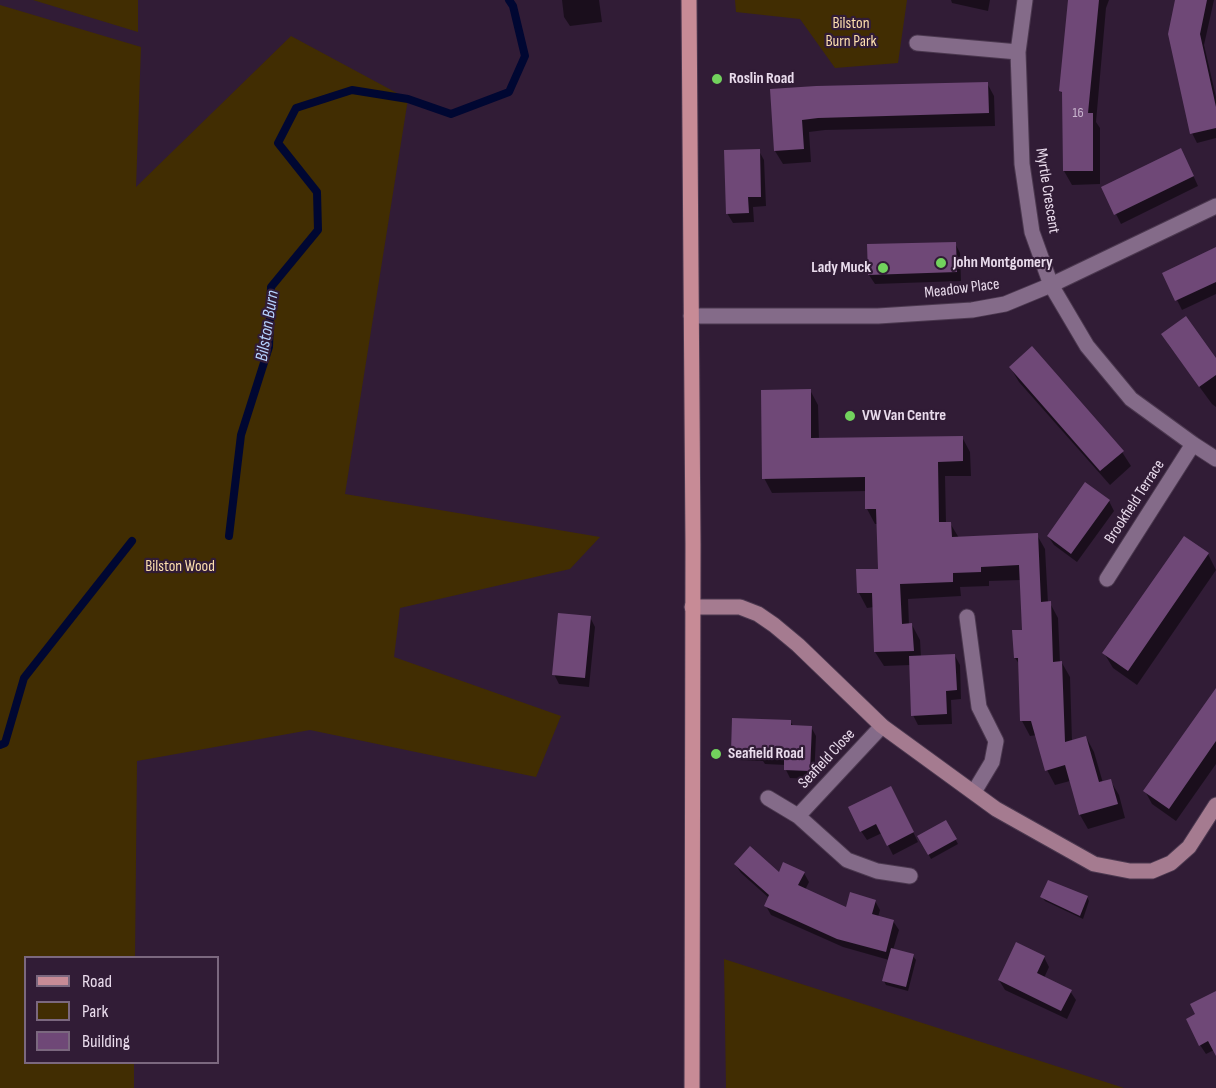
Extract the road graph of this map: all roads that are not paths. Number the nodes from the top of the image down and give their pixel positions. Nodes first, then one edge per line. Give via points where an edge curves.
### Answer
1 (689, 0) edge
2 (1025, 0) edge
3 (917, 43) dead end
4 (1018, 52) junction
5 (1216, 206) edge
6 (1051, 285) junction
7 (691, 316) junction
8 (1193, 444) junction
9 (1216, 459) edge
10 (1107, 579) dead end
11 (692, 607) junction
12 (967, 617) dead end
13 (882, 726) junction
14 (974, 792) junction
15 (768, 798) dead end
16 (1216, 805) edge
17 (798, 816) junction
18 (910, 876) dead end
19 (692, 1088) edge

1 - 7 main road
2 - 4 street, Myrtle Crescent
3 - 4 street
4 - 6 street, Myrtle Crescent via 1022,164 1032,232
5 - 6 street, Meadow Place
6 - 7 street, Meadow Place via 1005,303 972,310 878,316
6 - 8 street, Myrtle Crescent via 1087,346 1131,399
7 - 11 main road
8 - 9 street, Myrtle Crescent
8 - 10 street, Brookfield Terrace
11 - 13 street via 740,607 758,614 798,645
11 - 19 main road
12 - 14 street via 979,707 996,741 992,762
13 - 14 street
13 - 17 street, Seafield Close
14 - 16 street via 1094,864 1130,872 1152,871 1171,863 1189,847
15 - 17 street
17 - 18 street via 847,860 877,871

